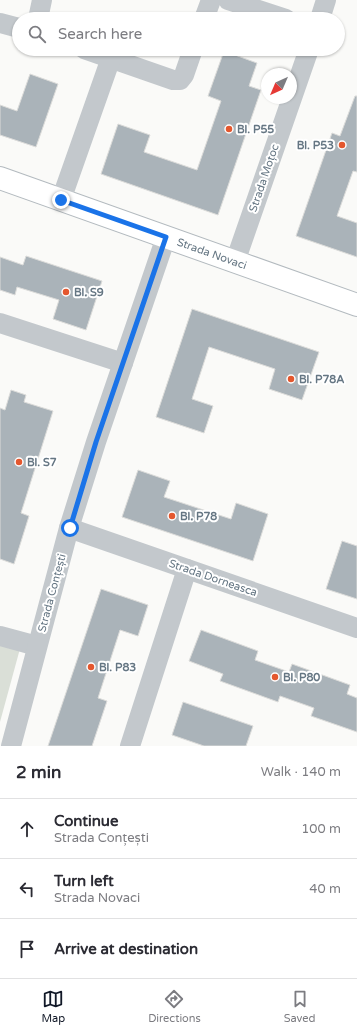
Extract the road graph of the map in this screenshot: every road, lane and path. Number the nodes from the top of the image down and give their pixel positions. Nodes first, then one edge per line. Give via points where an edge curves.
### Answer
1 (42, 0) edge
2 (211, 0) edge
3 (228, 0) edge
4 (326, 0) edge
5 (39, 12) edge
6 (207, 12) edge
7 (265, 12) edge
8 (322, 12) edge
9 (0, 23) edge
10 (12, 26) edge
11 (106, 56) edge
12 (191, 56) edge
13 (307, 56) edge
14 (112, 58) junction
15 (0, 178) edge
16 (61, 200) junction
17 (166, 237) junction
18 (235, 262) junction
19 (357, 305) edge
20 (0, 323) edge
21 (123, 363) junction
22 (70, 528) junction
23 (187, 569) junction
24 (357, 628) edge
25 (0, 636) edge
26 (37, 646) junction
27 (11, 746) edge
28 (130, 746) edge

1 - 5 street
2 - 6 street
3 - 7 street
4 - 8 street
9 - 10 street
11 - 14 street
12 - 14 street via 180,80 173,80
13 - 18 street, Strada Moțoc
14 - 16 street
15 - 16 street, Strada Novaci
16 - 17 street, Strada Novaci
17 - 18 street, Strada Novaci
17 - 21 street, Strada Conțești
18 - 19 street, Strada Novaci
20 - 21 street
21 - 22 street, Strada Conțești
22 - 23 street, Strada Dorneasca
22 - 26 street, Strada Conțești
23 - 24 street, Strada Dorneasca
23 - 28 street
25 - 26 street
26 - 27 street, Strada Conțești

